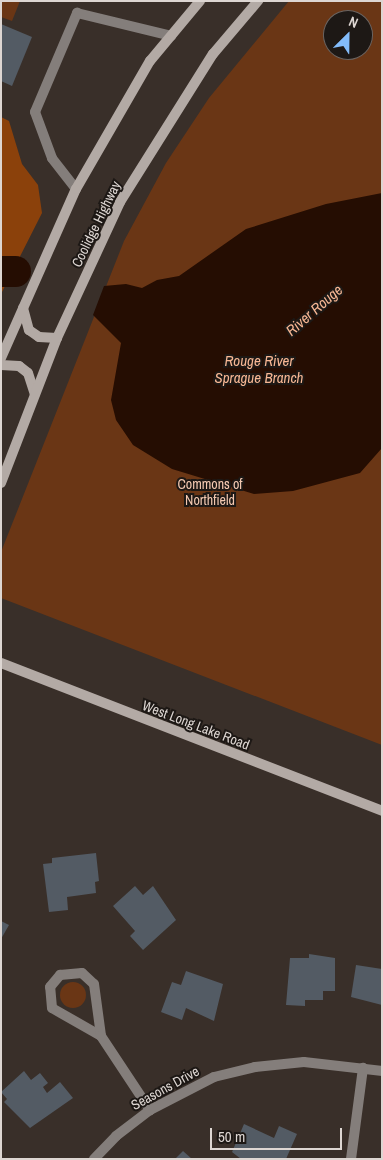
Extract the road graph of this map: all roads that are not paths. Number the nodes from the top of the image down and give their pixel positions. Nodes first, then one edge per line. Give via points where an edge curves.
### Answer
1 (200, 1) edge
2 (258, 1) edge
3 (171, 36) junction
4 (76, 189) junction
5 (23, 307) junction
6 (57, 338) junction
7 (1, 358) edge
8 (1, 365) edge
9 (35, 395) junction
10 (1, 483) edge
11 (1, 663) edge
12 (382, 811) edge
13 (101, 1036) junction
14 (363, 1068) junction
15 (382, 1071) edge
16 (150, 1110) junction
17 (94, 1159) edge
18 (351, 1159) edge

1 - 3 main road
2 - 6 main road, Coolidge Highway via 213,54 120,202
3 - 4 main road via 150,61
3 - 4 street via 77,13 35,112 52,158
4 - 5 main road
5 - 6 main road via 29,330 39,337
5 - 7 main road
6 - 9 main road, Coolidge Highway
8 - 9 main road via 19,366 28,373 34,382
9 - 10 main road, Coolidge Highway
11 - 12 main road, West Long Lake Road
13 - 13 street via 94,984 82,973 60,975 50,987 52,1008
13 - 16 street
14 - 15 street, Seasons Drive
14 - 16 street, Seasons Drive via 304,1062 255,1066 214,1077
14 - 18 street
16 - 17 street, Seasons Drive via 116,1136

